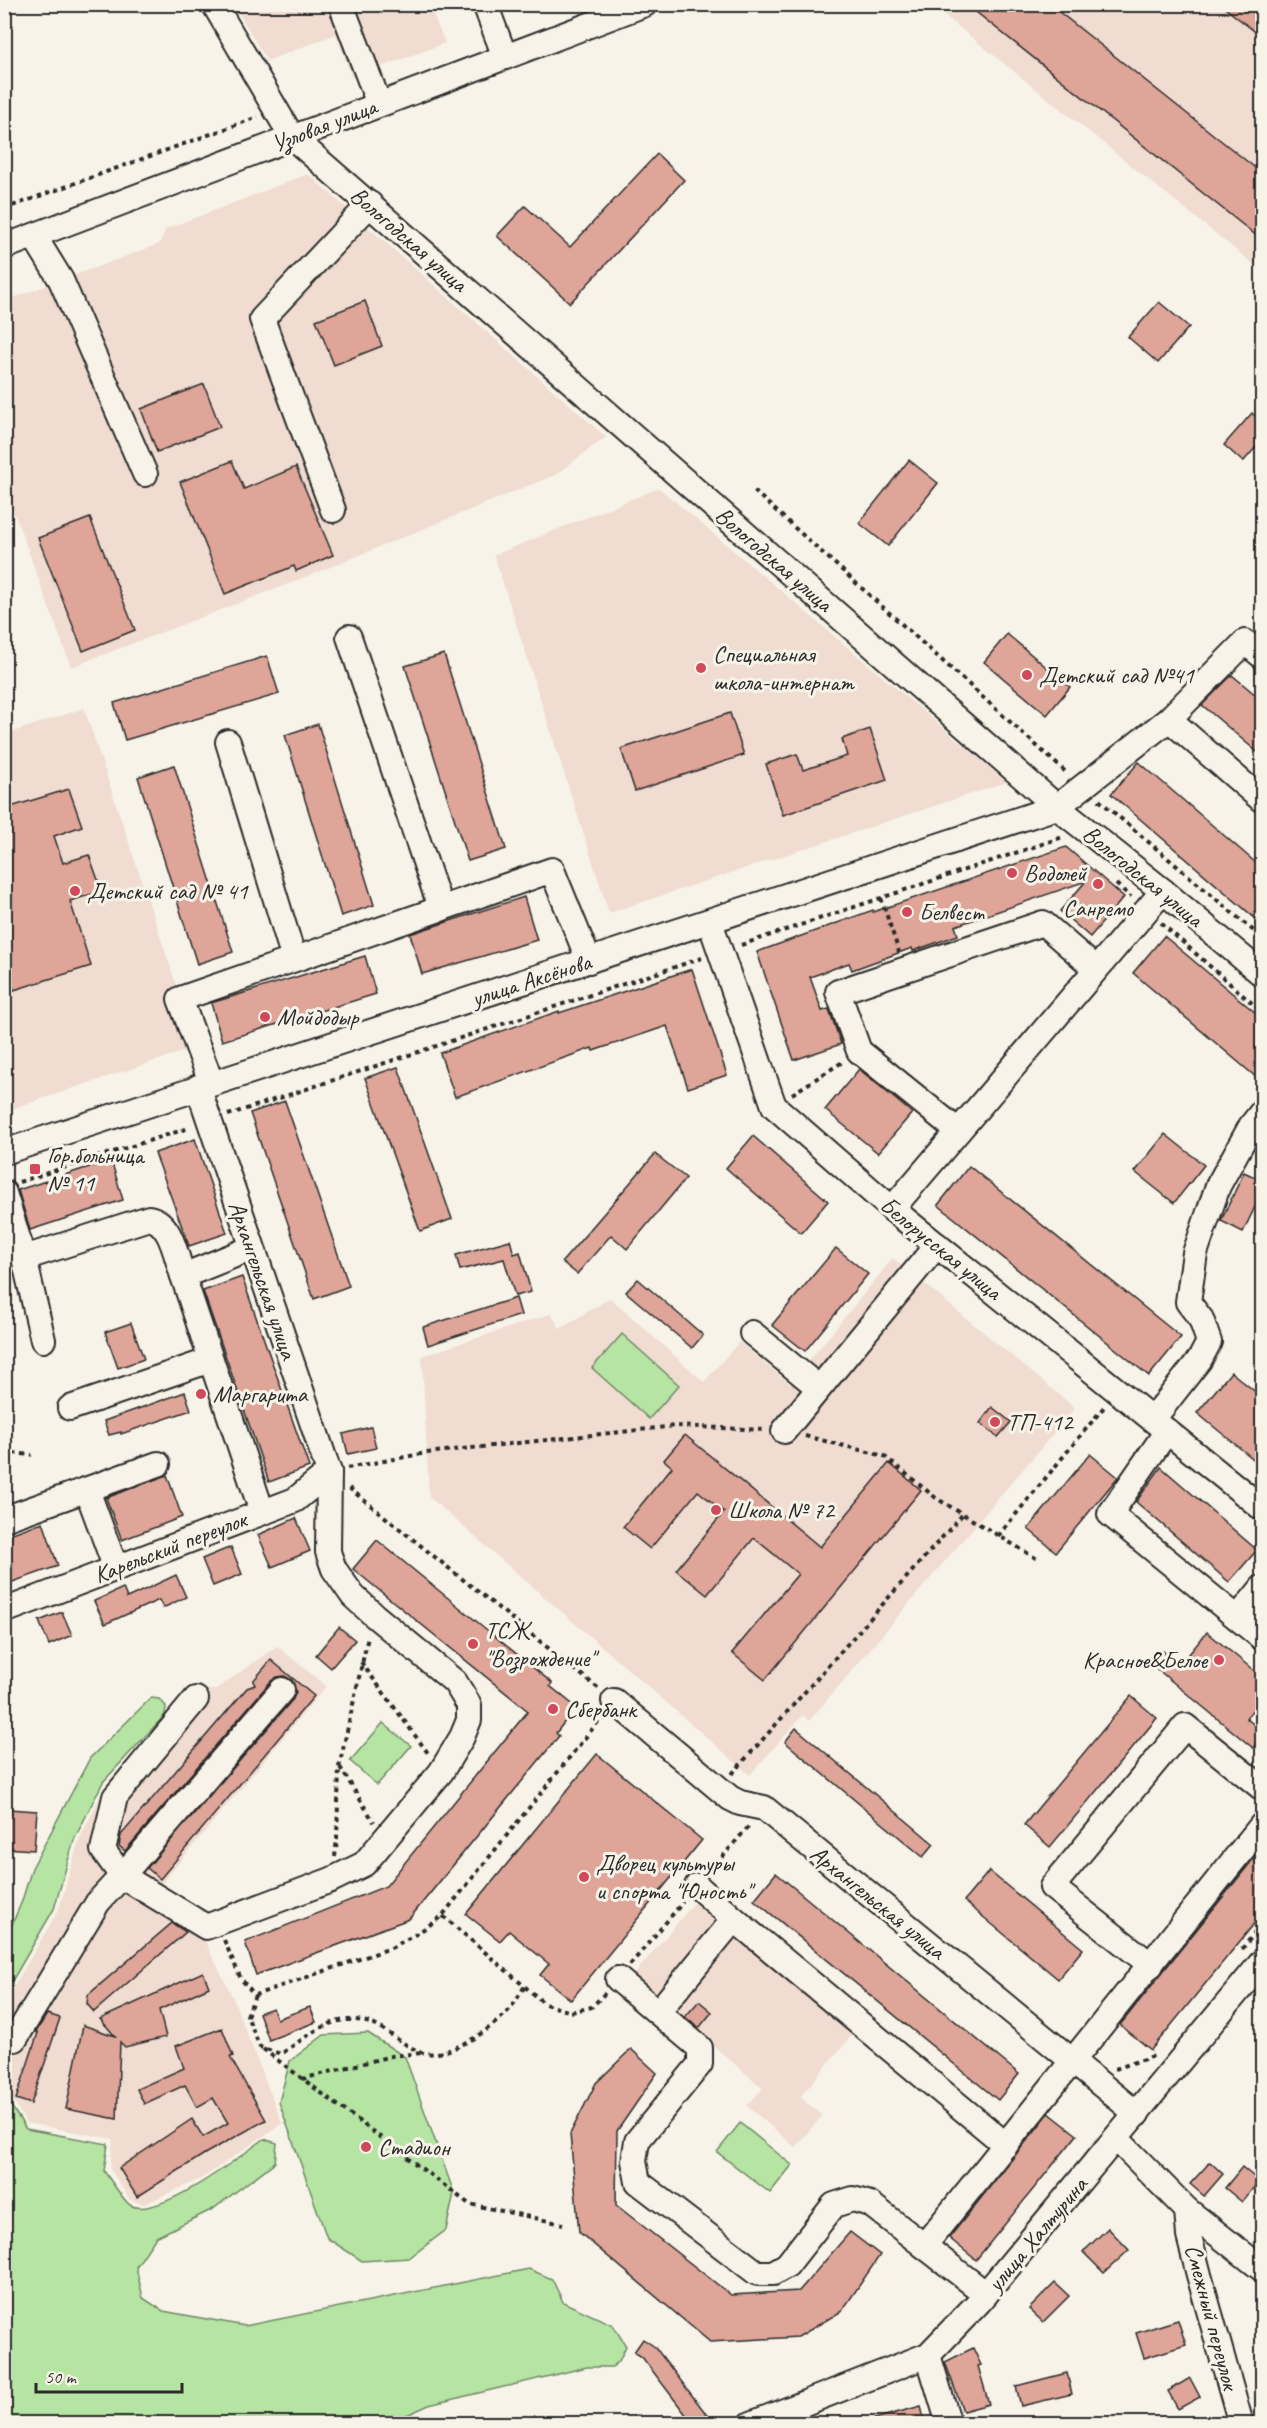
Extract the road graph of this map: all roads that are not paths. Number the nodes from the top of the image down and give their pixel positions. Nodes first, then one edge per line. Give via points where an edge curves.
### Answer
1 (214, 4) edge
2 (341, 4) edge
3 (485, 4) edge
4 (645, 4) edge
5 (505, 57) junction
6 (379, 104) junction
7 (292, 137) junction
8 (370, 204) junction
9 (34, 236) junction
10 (4, 247) edge
11 (144, 474) dead end
12 (333, 510) dead end
13 (349, 637) dead end
14 (1263, 657) edge
15 (1168, 719) junction
16 (228, 742) dead end
17 (1263, 800) edge
18 (1057, 807) junction
19 (1163, 891) junction
20 (441, 909) junction
21 (710, 922) junction
22 (294, 959) junction
23 (589, 961) junction
24 (1096, 969) junction
25 (1263, 975) edge
26 (204, 1085) junction
27 (1263, 1112) edge
28 (958, 1131) junction
29 (4, 1152) edge
30 (10, 1188) edge
31 (892, 1209) junction
32 (937, 1245) junction
33 (252, 1248) junction
34 (24, 1258) junction
35 (183, 1276) junction
36 (752, 1333) dead end
37 (43, 1340) dead end
38 (211, 1360) junction
39 (819, 1388) junction
40 (70, 1408) dead end
41 (1160, 1425) junction
42 (784, 1431) road end
43 (158, 1464) dead end
44 (329, 1472) junction
45 (87, 1490) junction
46 (1263, 1508) edge
47 (262, 1512) junction
48 (4, 1519) edge
49 (116, 1569) junction
50 (1263, 1588) edge
51 (4, 1611) edge
52 (1238, 1618) junction
53 (1263, 1638) edge
54 (282, 1690) dead end
55 (196, 1699) dead end
56 (614, 1701) road end
57 (1263, 1788) edge
58 (1263, 1825) edge
59 (122, 1876) junction
60 (697, 1886) road end
61 (734, 1919) junction
62 (1263, 1962) edge
63 (1151, 1965) junction
64 (618, 1979) road end
65 (658, 2012) junction
66 (15, 2039) dead end
67 (1074, 2062) junction
68 (1137, 2114) junction
69 (1117, 2139) junction
70 (1006, 2145) junction
71 (1186, 2210) junction
72 (924, 2246) junction
73 (1263, 2269) edge
74 (986, 2294) junction
75 (928, 2355) junction
76 (751, 2424) edge
77 (949, 2424) edge
78 (1241, 2424) edge

1 - 7 street, Вологодская улица
2 - 6 street
3 - 5 street
4 - 5 street, Узловая улица
5 - 6 street, Узловая улица
6 - 7 street, Узловая улица
7 - 8 street, Вологодская улица
7 - 9 street, Узловая улица
8 - 12 street via 262,319
8 - 18 street, Вологодская улица
9 - 10 street, Узловая улица
9 - 11 street via 61,280
13 - 20 street
14 - 15 street, улица Аксёнова via 1245,642
15 - 17 street
15 - 18 street, улица Аксёнова
16 - 22 street
18 - 19 street, Вологодская улица
18 - 21 street, улица Аксёнова
19 - 24 street
19 - 25 street, Вологодская улица
20 - 22 street
20 - 23 street via 552,870
21 - 23 street, улица Аксёнова
21 - 31 street, Белорусская улица via 774,1106
22 - 26 street, Архангельская улица via 180,999
23 - 26 street, улица Аксёнова
24 - 28 street
24 - 28 street via 1043,923 838,992 860,1051
26 - 29 street, улица Аксёнова
26 - 33 street, Архангельская улица via 209,1121
27 - 41 street via 1218,1186 1195,1253 1188,1302 1201,1319 1209,1342
28 - 31 street
30 - 34 street
31 - 32 street, Белорусская улица
32 - 39 street
32 - 41 street, Белорусская улица
33 - 35 street
33 - 44 street, Архангельская улица
34 - 35 street via 149,1218 167,1230
34 - 37 street
35 - 38 street
36 - 39 street
38 - 40 street
38 - 47 street
39 - 42 street
41 - 46 street, Белорусская улица
41 - 52 street via 1110,1514
43 - 45 street
44 - 47 street, Карельский переулок via 295,1500
44 - 59 street, Архангельская улица via 328,1552 342,1582 375,1616 455,1682 469,1705 469,1720 462,1737 441,1772 386,1840 364,1864 332,1880 206,1927
45 - 48 street
45 - 49 street
47 - 49 street, Карельский переулок
49 - 51 street, Карельский переулок
50 - 52 street
52 - 53 street
54 - 59 street
55 - 59 street via 115,1797 103,1850
56 - 67 street, Архангельская улица via 719,1791 740,1803 764,1808
57 - 63 street via 1185,1726 1052,1887
58 - 63 street
59 - 66 street via 98,1902
60 - 61 street
61 - 65 street
61 - 70 street
62 - 68 street, улица Халтурина
63 - 67 street
64 - 65 street
65 - 72 street via 700,2048 700,2064 637,2141 634,2161 638,2182 757,2273 773,2273 787,2265 834,2205 853,2199 870,2204
67 - 68 street, Архангельская улица
67 - 70 street
68 - 69 street, улица Халтурина
69 - 71 street
69 - 74 street, улица Халтурина
70 - 72 street
71 - 73 street
71 - 78 street, Смежный переулок via 1198,2275
72 - 74 street
74 - 75 street, улица Халтурина
75 - 76 street, улица Халтурина
75 - 77 street

